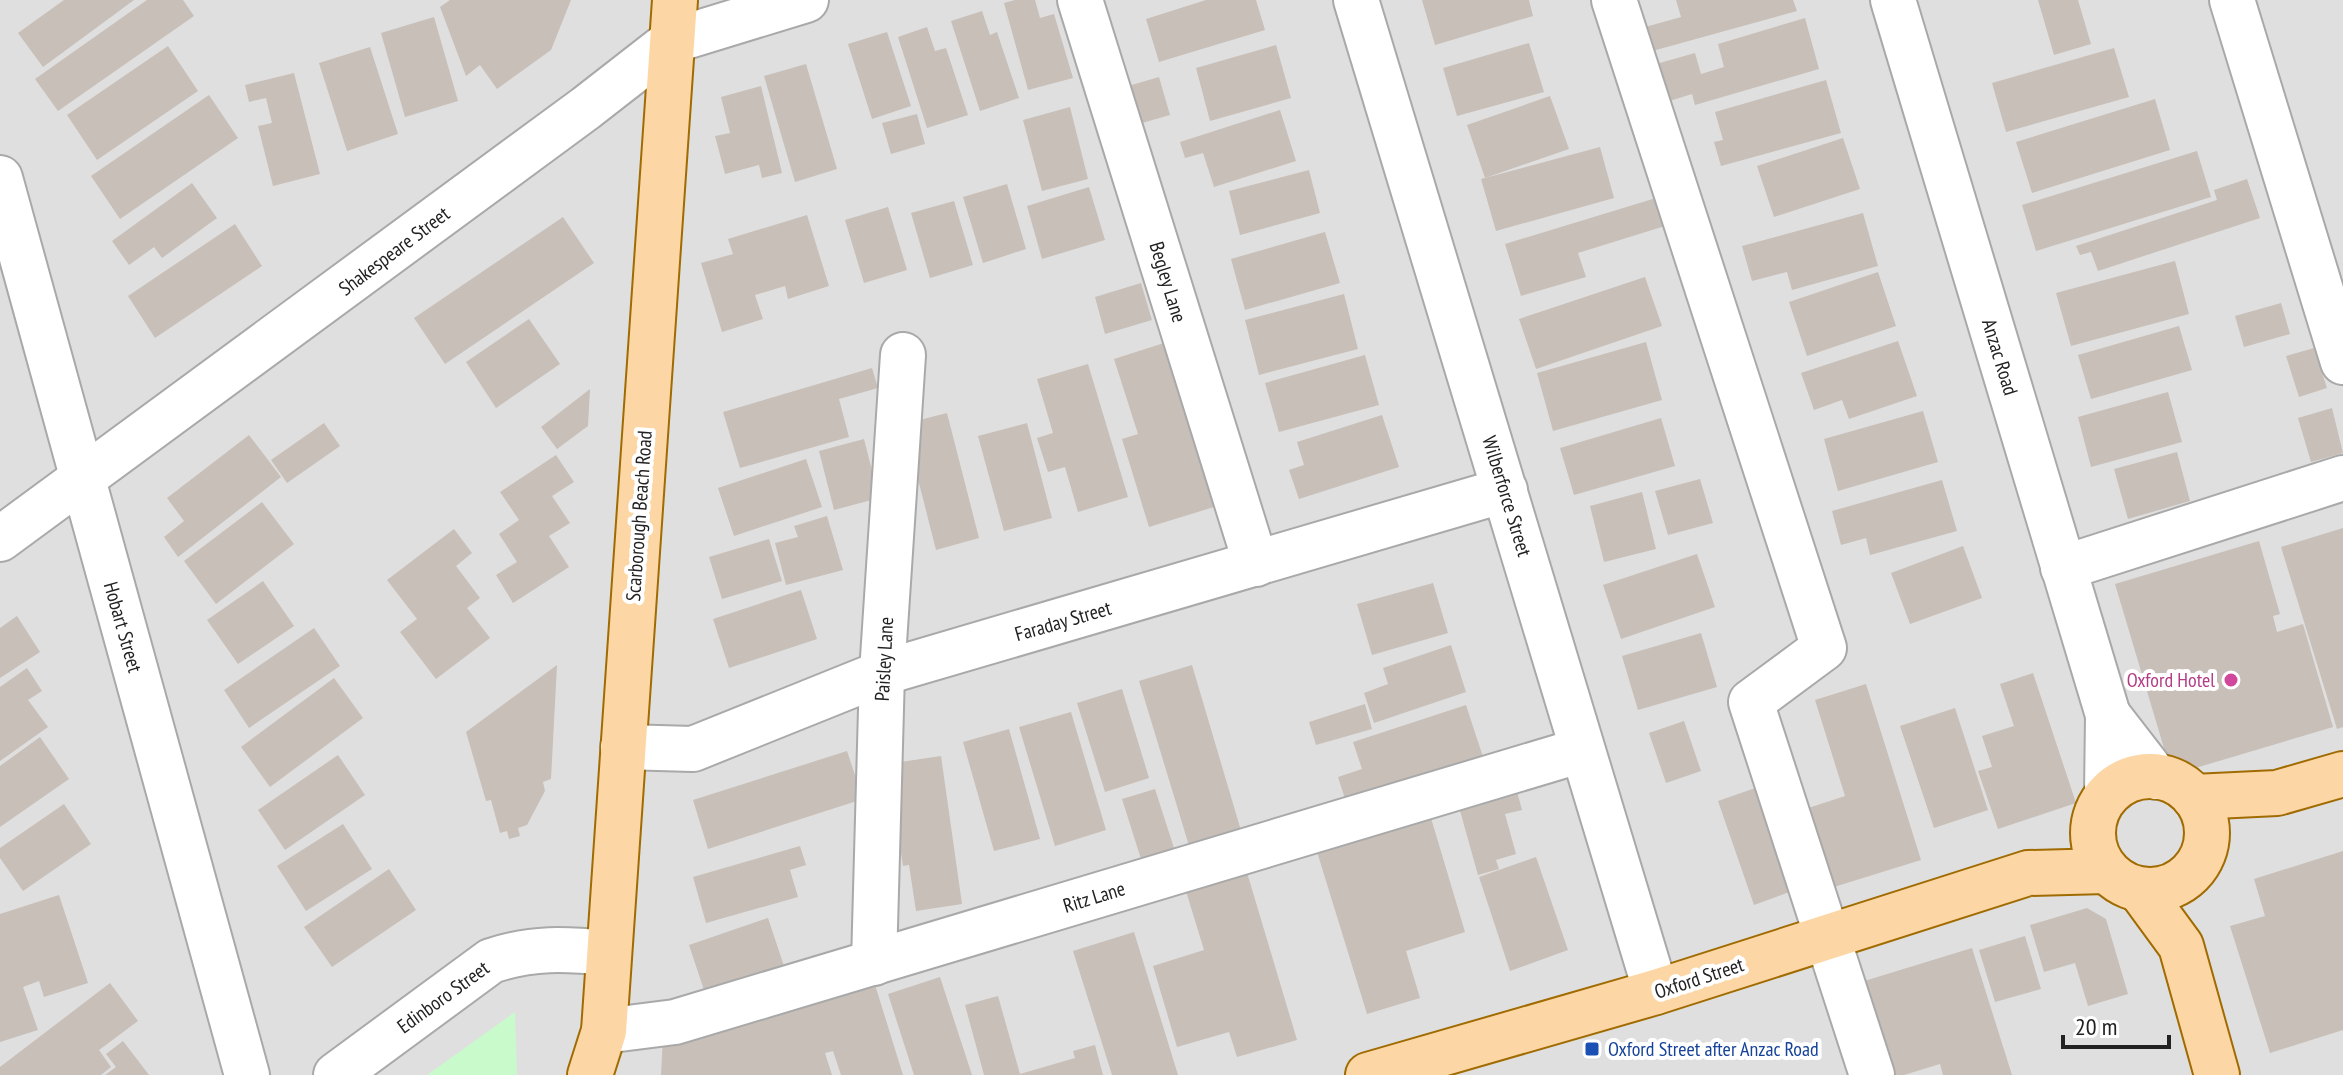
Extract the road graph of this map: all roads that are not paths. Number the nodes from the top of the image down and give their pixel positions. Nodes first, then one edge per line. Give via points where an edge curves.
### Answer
1 (806, 0) edge
2 (1080, 0) edge
3 (1356, 0) edge
4 (1614, 0) edge
5 (1893, 0) edge
6 (2232, 0) edge
7 (674, 20) edge
8 (0, 178) edge
9 (903, 355) dead end
10 (2343, 362) edge
11 (2343, 478) edge
12 (82, 481) junction
13 (1505, 490) junction
14 (0, 539) edge
15 (1256, 564) junction
16 (2063, 568) junction
17 (882, 673) junction
18 (2108, 715) junction
19 (623, 747) junction
20 (1582, 750) junction
21 (2343, 774) edge
22 (2175, 787) junction
23 (2277, 793) junction
24 (2100, 810) junction
25 (2199, 859) junction
26 (2028, 873) junction
27 (2123, 881) junction
28 (1830, 935) junction
29 (2181, 946) junction
30 (609, 953) junction
31 (874, 963) junction
32 (1656, 992) junction
33 (604, 1031) junction
34 (247, 1075) edge
35 (336, 1075) edge
36 (590, 1075) edge
37 (614, 1075) edge
38 (1368, 1075) edge
39 (1872, 1075) edge
40 (2217, 1075) edge

1 - 7 street, Shakespeare Street
2 - 15 street, Begley Lane
3 - 13 street, Wilberforce Street
4 - 28 street via 1824,648 1751,702
5 - 16 street, Anzac Road
6 - 10 street
7 - 12 street, Shakespeare Street
7 - 19 main road, Scarborough Beach Road
8 - 12 street, Hobart Street
9 - 17 street, Paisley Lane
11 - 16 street
12 - 14 street, Shakespeare Street
12 - 34 street, Hobart Street
13 - 15 street, Faraday Street
13 - 20 street, Wilberforce Street
15 - 17 street, Faraday Street
16 - 18 street, Anzac Road
17 - 19 street, Faraday Street via 693,749
17 - 31 street, Paisley Lane
18 - 22 street, Anzac Road
18 - 24 street, Anzac Road
19 - 30 main road, Scarborough Beach Road
20 - 31 street, Ritz Lane
20 - 32 street, Wilberforce Street
21 - 23 main road
22 - 23 main road
22 - 24 main road via 2129,779
22 - 25 main road via 2205,817
23 - 25 main road
24 - 26 main road, Oxford Street
24 - 27 main road via 2095,852
25 - 27 main road via 2161,890
25 - 29 main road
26 - 27 main road, Oxford Street
26 - 28 main road, Oxford Street
27 - 29 main road
28 - 32 main road, Oxford Street
28 - 39 street
29 - 40 main road
30 - 33 main road, Scarborough Beach Road
30 - 35 street, Edinboro Street via 553,948 491,961
31 - 33 street, Ritz Lane via 675,1022
32 - 38 main road, Oxford Street
33 - 36 main road, Scarborough Beach Road
33 - 37 main road, Scarborough Beach Road

